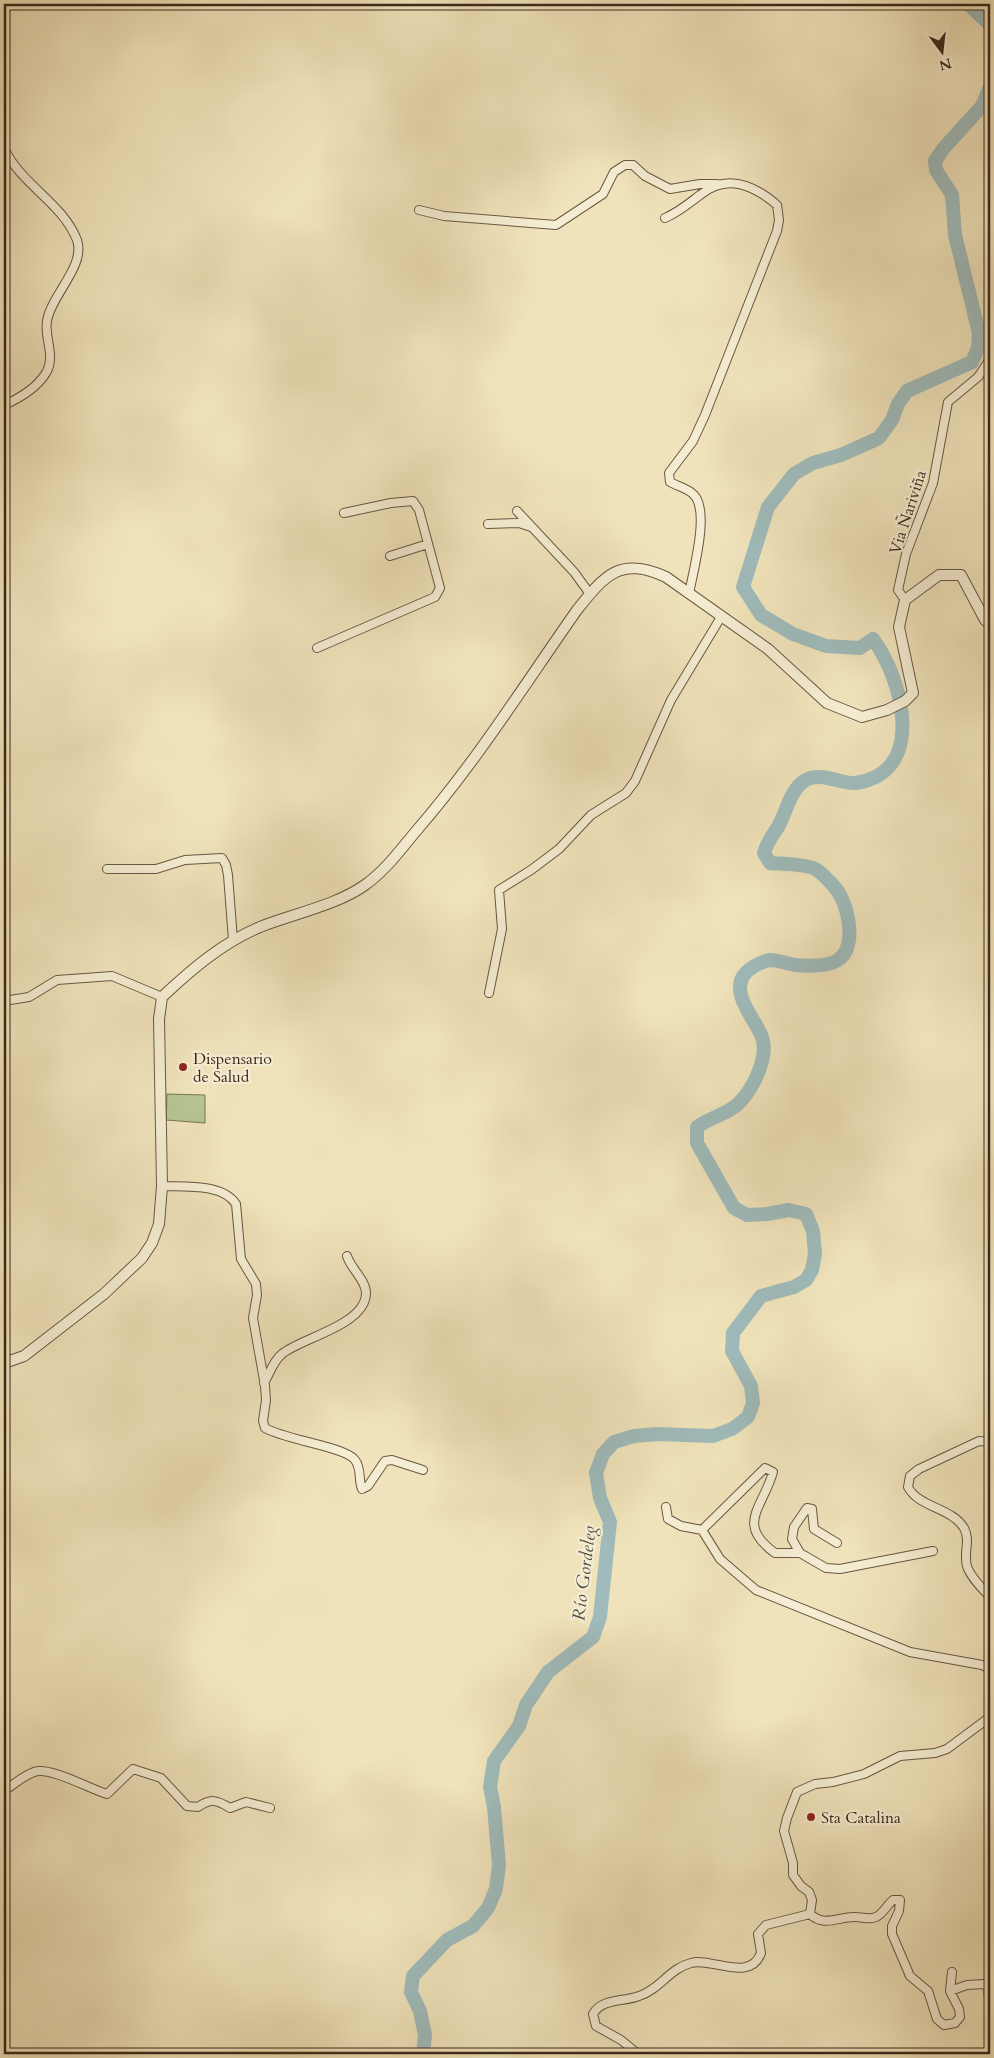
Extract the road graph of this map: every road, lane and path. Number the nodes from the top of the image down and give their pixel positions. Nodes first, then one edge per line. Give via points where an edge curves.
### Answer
1 (4, 148) edge
2 (719, 184) junction
3 (419, 210) dead end
4 (665, 218) dead end
5 (990, 359) edge
6 (4, 405) edge
7 (517, 511) dead end
8 (344, 513) dead end
9 (488, 524) dead end
10 (533, 527) junction
11 (428, 544) junction
12 (390, 556) dead end
13 (590, 594) junction
14 (689, 594) junction
15 (905, 600) junction
16 (721, 617) junction
17 (990, 624) edge
18 (317, 648) dead end
19 (107, 869) dead end
20 (233, 940) junction
21 (490, 993) dead end
22 (162, 997) junction
23 (4, 1001) edge
24 (162, 1186) junction
25 (348, 1256) dead end
26 (4, 1362) edge
27 (264, 1383) junction
28 (990, 1442) edge
29 (423, 1470) dead end
30 (666, 1507) dead end
31 (702, 1530) junction
32 (837, 1543) dead end
33 (933, 1551) dead end
34 (800, 1553) junction
35 (990, 1597) edge
36 (990, 1669) edge
37 (990, 1717) edge
38 (4, 1791) edge
39 (270, 1808) dead end
40 (810, 1914) junction
41 (952, 1972) dead end
42 (950, 1990) junction
43 (990, 2008) edge
44 (638, 2054) edge

1 - 6 street via 22,177 66,218 78,242 77,261 46,322 51,352 47,372 35,387
2 - 3 street via 670,189 645,176 633,164 614,172 603,194 556,225 452,217
2 - 4 street
2 - 14 street via 741,184 759,190 777,205 779,220 693,441 669,473 670,482 692,493 701,510 702,523
5 - 15 street, Via Ñariviña via 978,376 948,402 933,483 906,554 898,590
7 - 10 street
8 - 11 street via 413,501 419,510
9 - 10 street via 519,523
10 - 13 street
11 - 12 street
11 - 18 street via 440,588 435,597
13 - 14 street via 608,576 636,567 666,577
13 - 20 street via 442,802 381,873 348,895
14 - 16 street
15 - 16 street via 899,627 913,693 905,701 862,717 827,703 768,649
15 - 17 street via 939,575 961,574
16 - 21 street via 671,700 635,781 626,793 591,815 559,849 500,890 502,929
19 - 20 street via 156,869 186,860 222,858 228,875
20 - 22 street via 205,959
22 - 23 street via 112,976 57,980 28,996
22 - 24 street via 159,1019
24 - 26 street via 159,1224 142,1258 104,1294 24,1356
24 - 27 street via 208,1189 233,1198 241,1259 256,1284 253,1318
25 - 27 street via 350,1266 364,1283 364,1302 346,1322 282,1354 272,1365
27 - 29 street via 265,1428 349,1454 358,1465 362,1489 368,1486 385,1461 392,1460
28 - 35 street via 979,1441 919,1469 910,1476 908,1487 917,1498 949,1513 963,1527 968,1539 967,1569
30 - 31 street via 668,1519 681,1526
31 - 34 street via 765,1468 769,1468 773,1472 769,1488 753,1524 756,1535 775,1552
31 - 36 street via 720,1559 756,1590 910,1652
32 - 34 street via 814,1529 812,1509 807,1508 794,1527 792,1539
33 - 34 street via 840,1569 826,1568
37 - 40 street via 947,1749 900,1756 864,1774 805,1786 797,1792 784,1831 793,1862 793,1875 812,1900
38 - 39 street via 35,1772 52,1772 107,1794 134,1769 161,1778 186,1806 198,1807 206,1801 216,1800 230,1808 246,1802
40 - 42 street via 817,1920 829,1922 849,1917 872,1919 893,1900 900,1900 892,1926 894,1942 910,1976 928,1991 937,2019 944,2025 955,2023 960,2017
40 - 44 street via 766,1925 758,1934 762,1953 754,1963 738,1968 691,1962 640,1996 600,2006 593,2014 596,2026
41 - 42 street
42 - 43 street via 984,1984 988,1988

